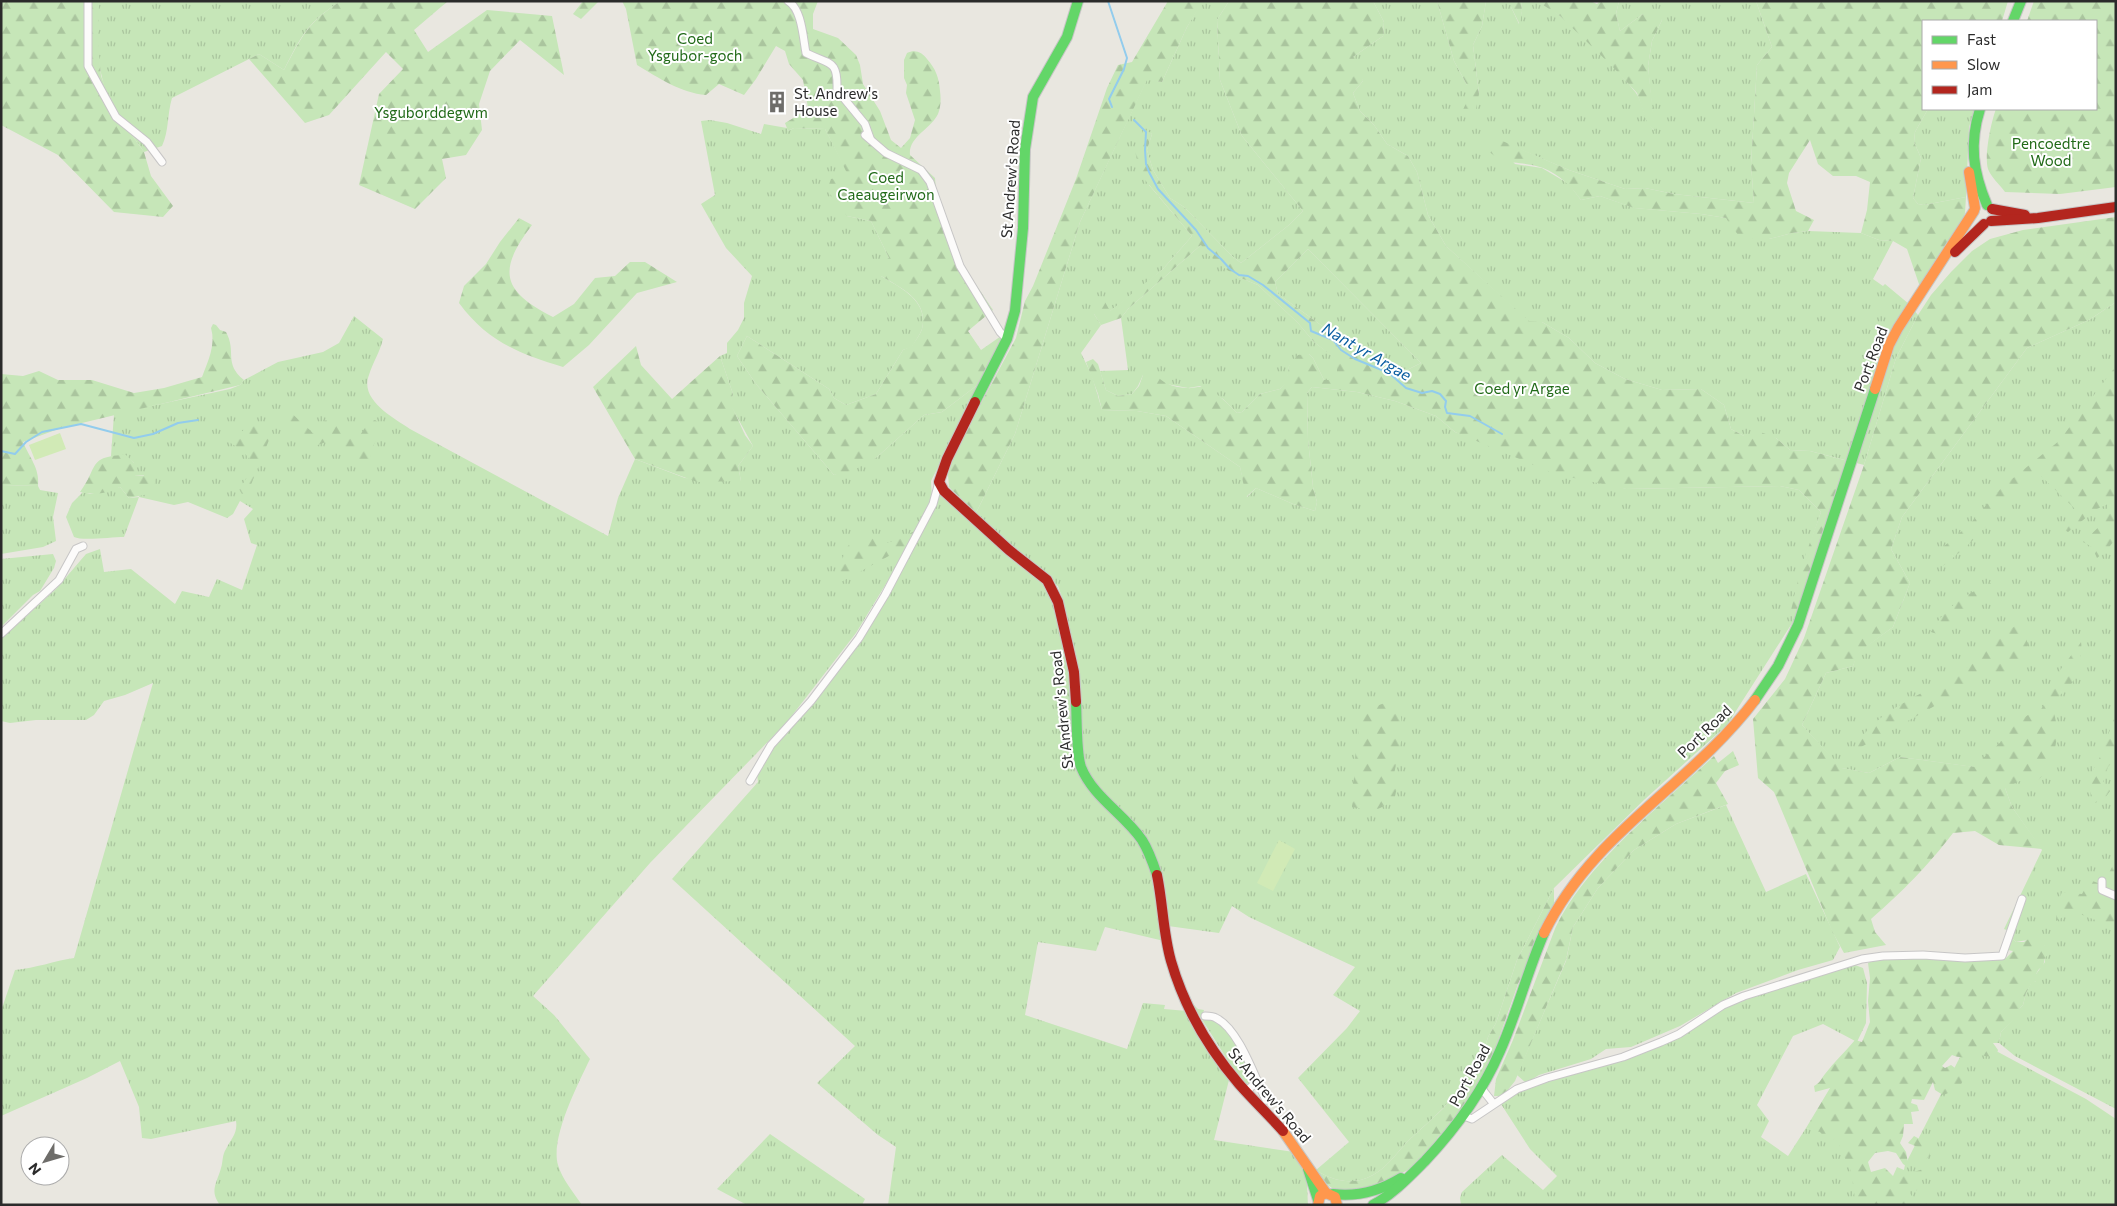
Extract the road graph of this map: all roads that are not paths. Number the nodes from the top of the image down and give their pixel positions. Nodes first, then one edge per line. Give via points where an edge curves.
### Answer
1 (88, 1) edge
2 (788, 1) edge
3 (1078, 1) edge
4 (2021, 1) edge
5 (2013, 20) edge
6 (1980, 110) edge
7 (1972, 156) junction
8 (162, 162) dead end
9 (1990, 207) junction
10 (2116, 207) edge
11 (1974, 209) junction
12 (2047, 216) junction
13 (1987, 222) junction
14 (1937, 271) junction
15 (1006, 339) junction
16 (942, 486) junction
17 (83, 546) dead end
18 (1, 634) edge
19 (750, 782) dead end
20 (2102, 881) dead end
21 (2116, 896) edge
22 (2022, 899) dead end
23 (1205, 1016) dead end
24 (1257, 1081) junction
25 (1482, 1088) junction
26 (1246, 1092) junction
27 (1266, 1100) dead end
28 (1493, 1104) junction
29 (1464, 1116) junction
30 (1307, 1165) junction
31 (1417, 1168) junction
32 (1330, 1194) junction
33 (1360, 1194) junction
34 (1388, 1202) edge
35 (1318, 1203) edge
36 (1337, 1205) edge
37 (1373, 1205) edge

1 - 8 street via 88,66 116,117 147,142
2 - 15 street via 794,4 797,12 806,53 835,68 837,90 865,124 868,137 886,153 921,170 930,182 960,266
3 - 15 main road, St Andrew's Road via 1067,37 1033,97 1025,149 1017,294
4 - 5 main road
6 - 7 main road via 1974,128
7 - 9 main road via 1977,182
7 - 11 main road via 1969,161
9 - 11 main road via 1981,204
9 - 12 main road via 2022,215
9 - 13 main road via 1993,216
10 - 12 main road
11 - 13 main road via 1975,220
11 - 14 main road, Port Road
12 - 13 main road
13 - 14 main road, Port Road
14 - 25 main road, Port Road via 1900,325 1886,354 1803,610 1779,665 1741,717 1608,844 1575,882 1543,935 1501,1050
15 - 16 main road, St Andrew's Road via 947,459
16 - 19 street via 860,638 811,702 772,744
16 - 26 main road, St Andrew's Road via 1052,587 1074,672 1083,775 1142,840 1156,871 1171,959 1183,994 1207,1039
17 - 18 street via 76,549 54,586
20 - 21 street via 2102,890
22 - 28 street via 2002,956 1923,955 1862,959 1744,996 1661,1042 1623,1057 1547,1078
23 - 24 street via 1223,1022 1233,1034
24 - 26 street
24 - 27 street
25 - 28 street
25 - 29 main road, Port Road
26 - 30 main road, St Andrew's Road
28 - 29 street via 1472,1119
29 - 31 main road, Port Road
30 - 32 main road, St Andrew's Road
30 - 35 main road, St Andrew's Road
31 - 33 main road, Port Road via 1383,1188
31 - 34 main road, Port Road
32 - 33 main road, Port Road
32 - 35 main road via 1320,1196
32 - 36 main road, St Andrew's Road via 1337,1200
33 - 34 street via 1366,1197 1379,1195
34 - 37 main road, Port Road

